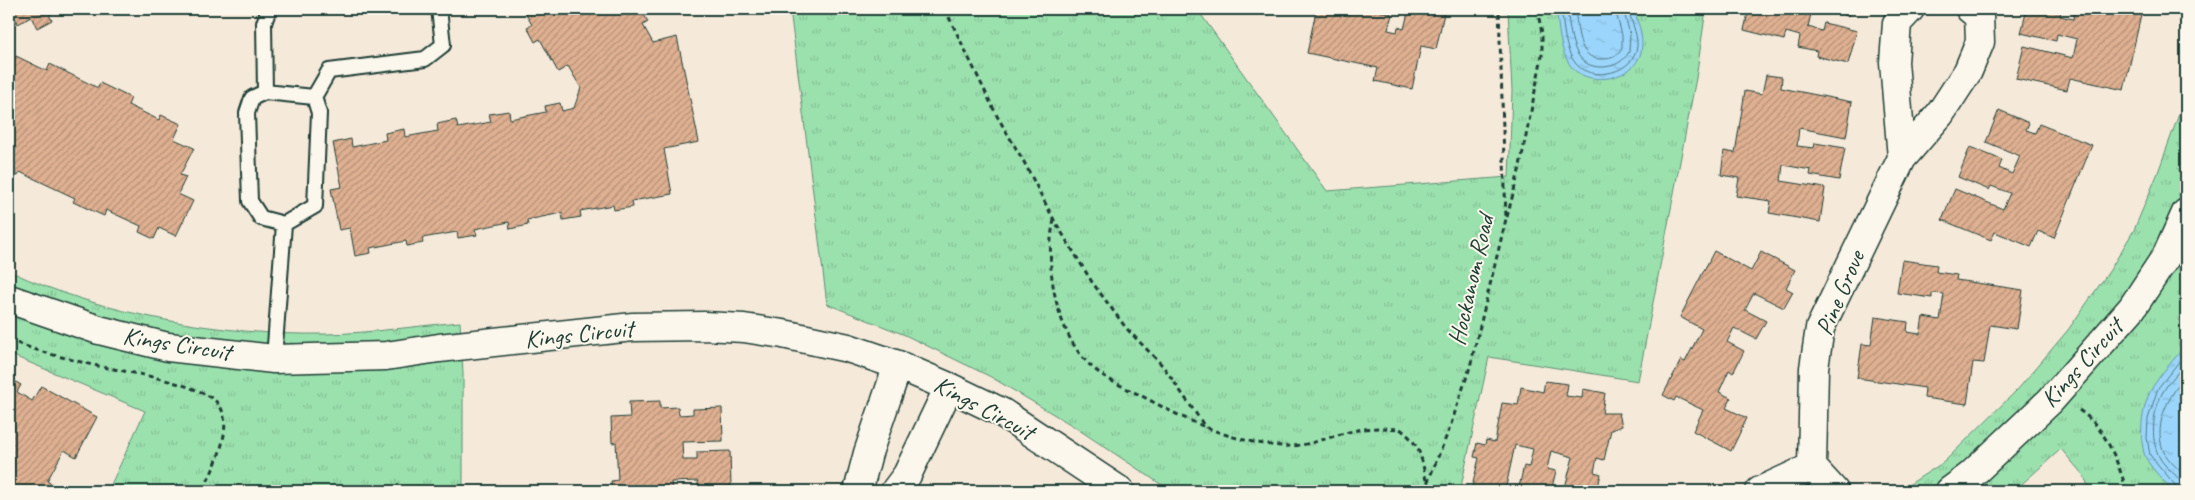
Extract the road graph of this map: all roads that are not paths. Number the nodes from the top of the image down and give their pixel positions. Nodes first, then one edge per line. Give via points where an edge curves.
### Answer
1 (269, 9) edge
2 (439, 9) edge
3 (1910, 9) edge
4 (1970, 9) edge
5 (265, 92) junction
6 (314, 97) junction
7 (1902, 158) junction
8 (2186, 213) edge
9 (284, 224) junction
10 (9, 299) edge
11 (274, 359) junction
12 (898, 365) junction
13 (949, 387) junction
14 (1812, 467) junction
15 (858, 491) edge
16 (895, 491) edge
17 (1120, 491) edge
18 (1760, 491) edge
19 (1834, 491) edge
20 (1950, 491) edge

1 - 5 lane via 264,23
2 - 6 lane via 443,45 424,59 329,71
3 - 7 street via 1897,23 1894,62
4 - 7 street, Pine Grove via 1979,16 1980,42 1968,71 1940,114
5 - 6 lane
5 - 9 lane via 252,98 247,114 250,201 261,218
6 - 9 lane via 319,113 315,206
7 - 14 street, Pine Grove via 1820,328 1814,368
8 - 20 street, Kings Circuit via 2167,255 2132,308 2056,395
9 - 11 lane
10 - 11 street, Kings Circuit via 99,330 168,347
11 - 12 street, Kings Circuit via 386,356 633,327 704,326 783,334 848,348
12 - 13 street, Kings Circuit
12 - 15 street
13 - 16 street via 907,475
13 - 17 street, Kings Circuit via 1001,412
14 - 18 street
14 - 19 street

